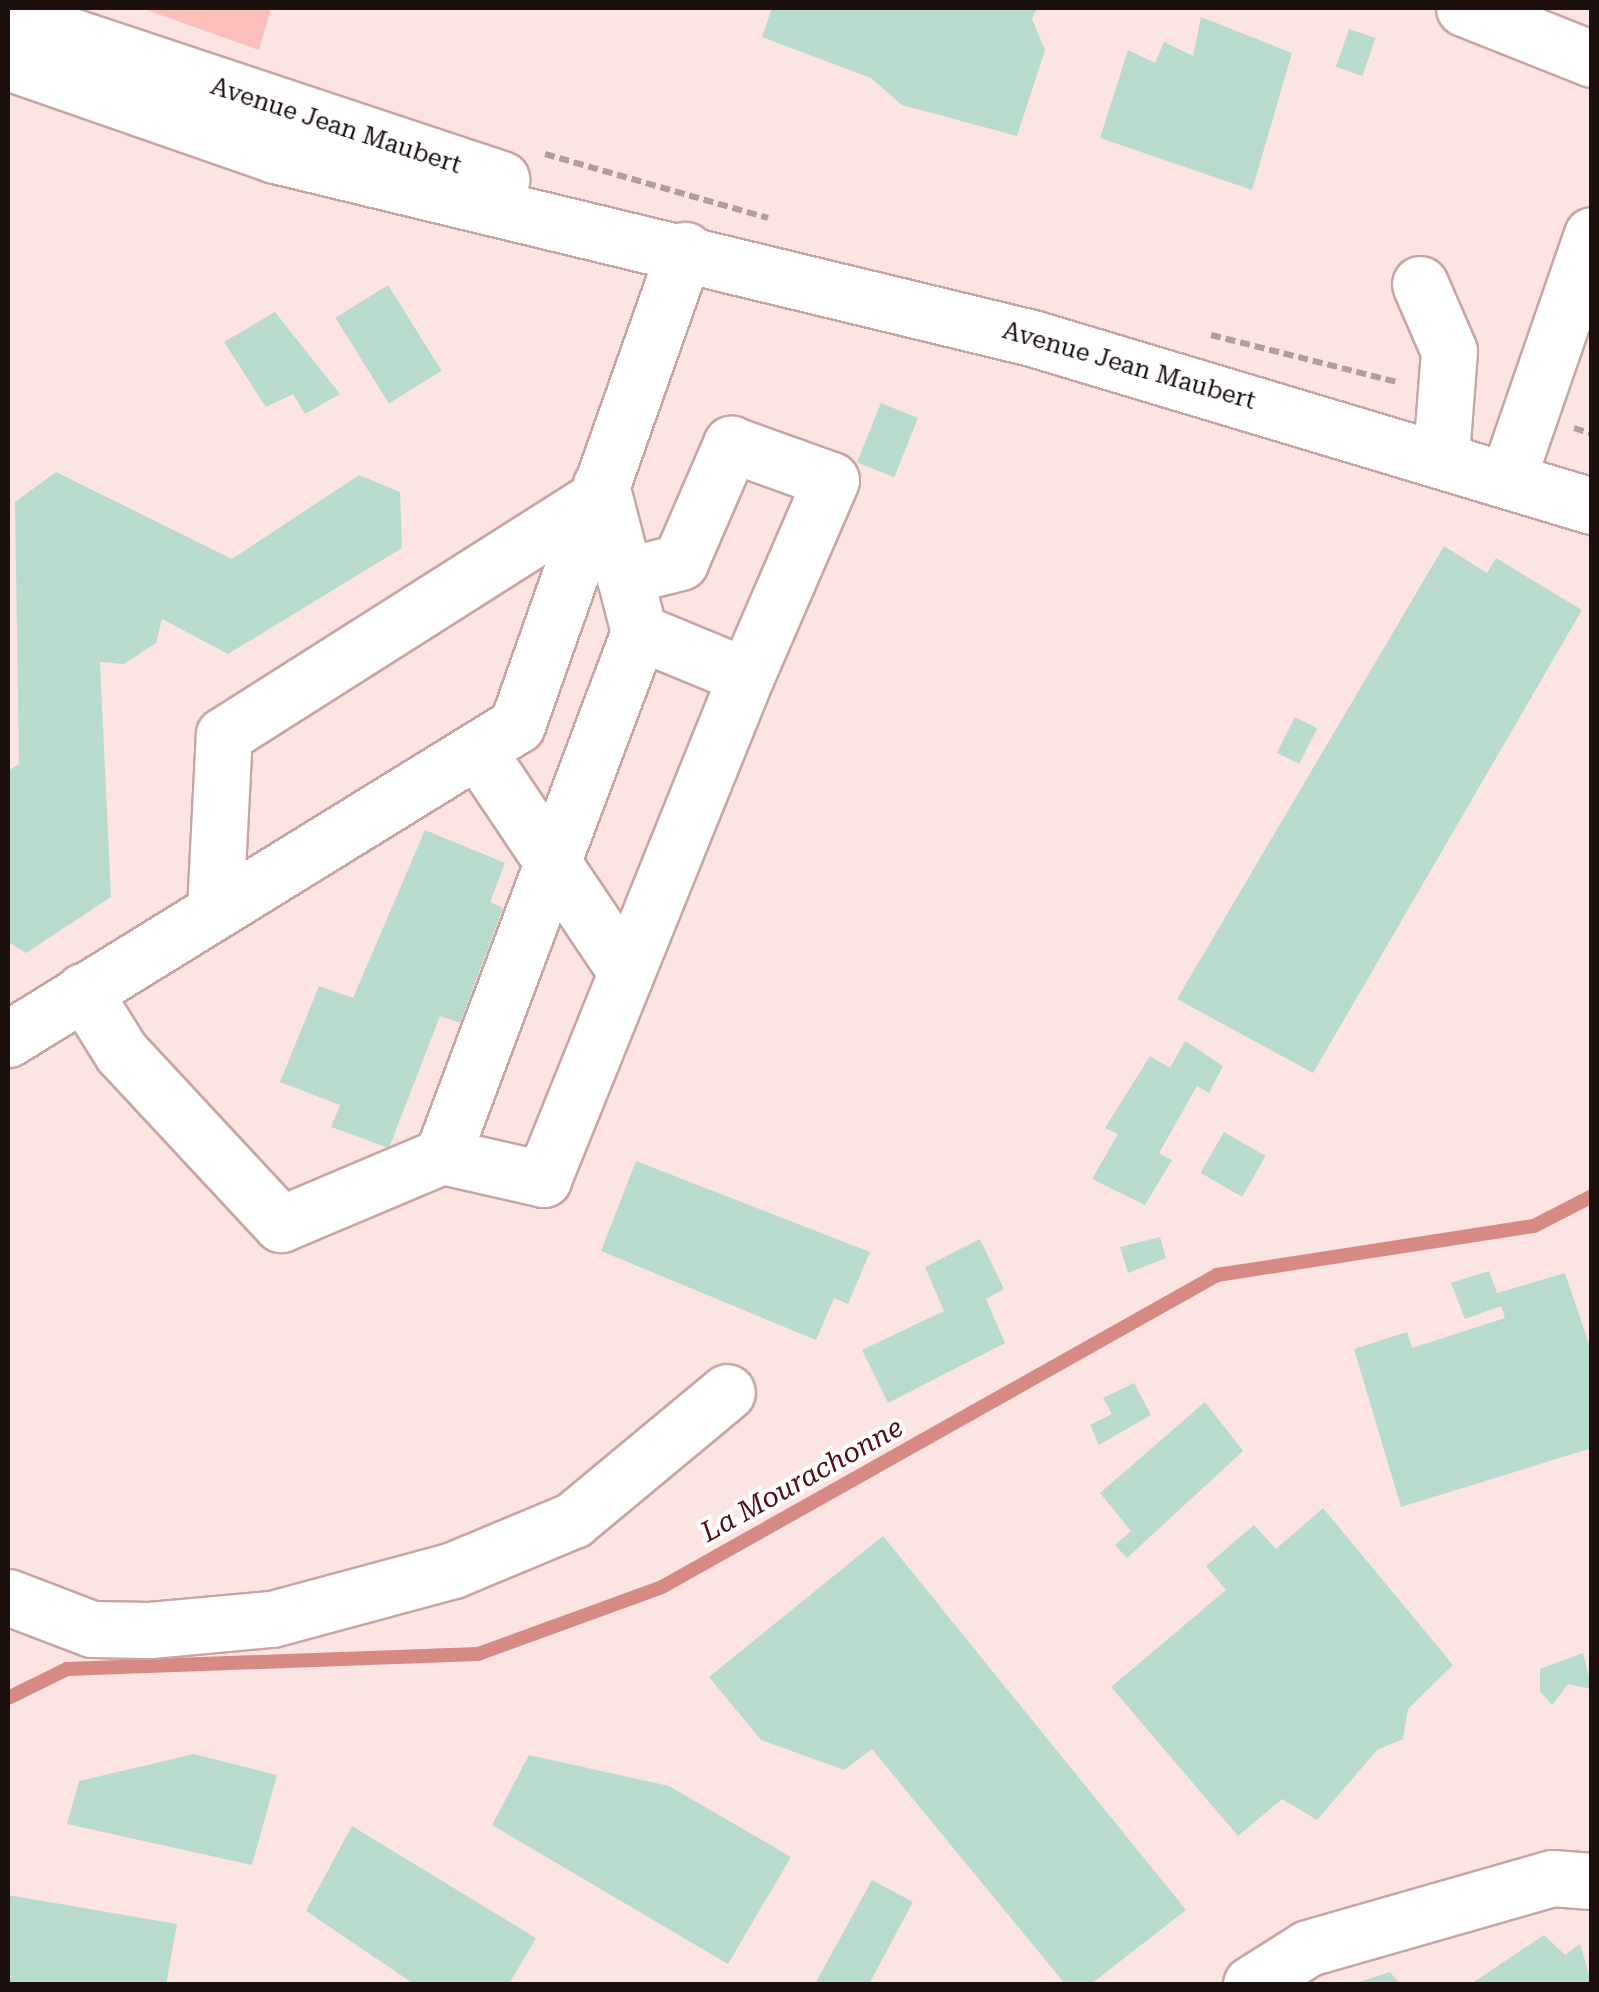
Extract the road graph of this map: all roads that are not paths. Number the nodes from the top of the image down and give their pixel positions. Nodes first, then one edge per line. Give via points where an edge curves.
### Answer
1 (1464, 8) edge
2 (8, 15) edge
3 (1592, 58) edge
4 (8, 62) edge
5 (1592, 235) edge
6 (674, 246) junction
7 (1405, 290) dead end
8 (1441, 454) junction
9 (1508, 477) junction
10 (598, 492) junction
11 (1592, 506) edge
12 (624, 576) junction
13 (639, 632) junction
14 (746, 676) junction
15 (478, 750) junction
16 (553, 860) junction
17 (215, 910) junction
18 (622, 966) junction
19 (84, 992) junction
20 (8, 1038) edge
21 (442, 1156) junction
22 (727, 1392) dead end
23 (8, 1597) edge
24 (1592, 1881) edge
25 (1251, 1984) edge

1 - 3 main road
2 - 6 main road, Avenue Jean Maubert via 522,185
4 - 6 main road, Avenue Jean Maubert via 275,155 508,218
5 - 9 main road
6 - 8 main road, Avenue Jean Maubert
6 - 10 main road
7 - 8 main road via 1449,351 1441,382
8 - 9 main road, Avenue Jean Maubert
9 - 11 main road, Avenue Jean Maubert
10 - 12 main road
10 - 15 main road via 517,725
10 - 17 main road via 224,735
12 - 13 main road
12 - 14 main road via 680,562 731,444 831,480
13 - 14 main road
13 - 16 main road
14 - 18 main road
15 - 16 main road
15 - 17 main road
16 - 18 main road
16 - 21 main road
17 - 19 main road
18 - 21 main road via 544,1179
19 - 20 main road
19 - 21 main road via 121,1052 281,1224
22 - 23 main road via 573,1520 453,1570 272,1619 150,1630 92,1629
24 - 25 main road via 1552,1878 1308,1948

